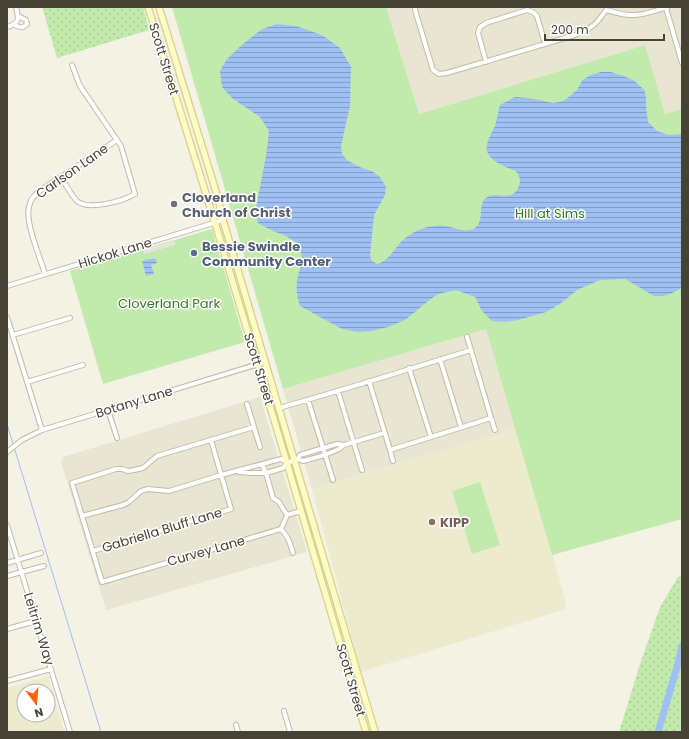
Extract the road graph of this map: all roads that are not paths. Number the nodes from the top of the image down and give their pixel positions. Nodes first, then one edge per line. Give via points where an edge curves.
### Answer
1 (16, 7) edge
2 (148, 7) edge
3 (159, 7) edge
4 (416, 7) edge
5 (667, 7) edge
6 (604, 8) edge
7 (18, 16) junction
8 (14, 25) junction
9 (7, 27) edge
10 (169, 42) junction
11 (159, 44) junction
12 (545, 44) junction
13 (486, 62) junction
14 (682, 63) edge
15 (72, 65) dead end
16 (117, 140) junction
17 (61, 177) junction
18 (223, 220) junction
19 (215, 223) junction
20 (45, 274) junction
21 (7, 286) edge
22 (244, 292) junction
23 (236, 294) junction
24 (7, 317) edge
25 (70, 318) dead end
26 (13, 335) junction
27 (467, 337) dead end
28 (470, 350) junction
29 (440, 360) junction
30 (265, 362) junction
31 (257, 364) junction
32 (83, 365) dead end
33 (409, 368) junction
34 (369, 381) junction
35 (27, 382) junction
36 (338, 391) junction
37 (308, 400) junction
38 (247, 404) dead end
39 (279, 408) junction
40 (108, 410) junction
41 (491, 418) junction
42 (254, 427) junction
43 (461, 427) junction
44 (42, 430) junction
45 (495, 430) dead end
46 (384, 433) junction
47 (431, 437) junction
48 (117, 438) dead end
49 (211, 440) junction
50 (354, 442) junction
51 (344, 444) junction
52 (260, 447) dead end
53 (323, 448) junction
54 (390, 450) junction
55 (312, 451) junction
56 (7, 452) edge
57 (325, 455) junction
58 (314, 458) junction
59 (296, 460) junction
60 (393, 461) dead end
61 (287, 463) junction
62 (262, 465) junction
63 (362, 470) dead end
64 (236, 471) junction
65 (266, 473) junction
66 (221, 475) junction
67 (333, 480) dead end
68 (301, 510) junction
69 (287, 515) junction
70 (82, 516) junction
71 (7, 525) edge
72 (280, 529) junction
73 (319, 546) junction
74 (312, 548) junction
75 (93, 551) junction
76 (41, 553) dead end
77 (293, 553) dead end
78 (18, 560) junction
79 (7, 563) edge
80 (44, 566) dead end
81 (21, 572) junction
82 (7, 576) edge
83 (338, 610) junction
84 (331, 612) junction
85 (36, 621) junction
86 (7, 629) edge
87 (51, 669) junction
88 (7, 681) edge
89 (284, 711) dead end
90 (236, 725) dead end
91 (374, 731) edge
92 (70, 732) edge
93 (238, 732) edge
94 (290, 732) edge
95 (367, 732) edge

1 - 7 street
2 - 11 main road, Scott Street
3 - 10 main road, Scott Street
4 - 13 street via 433,70 439,74 448,74
5 - 6 street via 632,15 619,14
5 - 14 street
6 - 12 street via 599,20 589,29
7 - 8 street
7 - 8 street via 26,20 26,24 22,28
8 - 9 street
10 - 11 main road
10 - 18 main road, Scott Street
11 - 19 main road, Scott Street
12 - 13 street
12 - 13 street via 533,12 527,10 486,22 478,33
15 - 16 street via 80,86
16 - 17 street, Carlson Lane
16 - 17 street via 135,194 100,206 90,206 78,201
17 - 20 street, Carlson Lane via 34,196 29,207 29,223
18 - 19 street, Hickok Lane
18 - 22 main road, Scott Street
19 - 20 street, Hickok Lane
19 - 23 main road, Scott Street
20 - 21 street, Hickok Lane
22 - 23 main road
22 - 30 main road, Scott Street
23 - 31 main road, Scott Street
24 - 26 street
25 - 26 street
26 - 35 street
27 - 28 street
28 - 29 street
28 - 41 street
29 - 33 street
29 - 43 street
30 - 31 street, Botany Lane
30 - 39 main road, Scott Street
31 - 40 street, Botany Lane
31 - 61 main road, Scott Street
32 - 35 street
33 - 34 street
33 - 47 street
34 - 36 street
34 - 46 street
35 - 44 street
36 - 37 street
36 - 50 street
37 - 39 street
37 - 53 street
38 - 42 street
39 - 59 main road, Scott Street
40 - 44 street, Botany Lane
40 - 48 street
41 - 43 street
41 - 45 street
42 - 49 street
42 - 52 street
43 - 47 street
44 - 56 street, Botany Lane via 26,437
46 - 50 street
46 - 54 street
47 - 54 street
49 - 66 street
49 - 70 street via 157,456 143,468 116,469 72,483
50 - 51 street
50 - 63 street
51 - 53 street
51 - 57 street via 339,450
53 - 55 street
53 - 57 street
54 - 60 street
55 - 58 street
55 - 59 street via 300,455
57 - 58 street
57 - 67 street
58 - 59 street
59 - 61 street
59 - 73 main road, Scott Street
61 - 62 street via 281,459
61 - 65 street via 283,468
61 - 68 main road, Scott Street
62 - 64 street
62 - 65 street
64 - 65 street
64 - 66 street
65 - 69 street via 274,498
66 - 70 street via 169,491 141,491 123,505
66 - 75 street, Gabriella Bluff Lane via 231,510
68 - 69 street
68 - 74 main road, Scott Street
69 - 72 street
70 - 75 street
71 - 78 street, Leitrim Way
72 - 75 street, Curvey Lane via 102,582
72 - 77 street via 289,539
73 - 74 main road
73 - 83 main road, Scott Street
74 - 84 main road, Scott Street
76 - 78 street
78 - 79 street
78 - 81 street, Leitrim Way
80 - 81 street
81 - 82 street
81 - 85 street, Leitrim Way
83 - 84 main road
83 - 91 main road, Scott Street
84 - 95 main road, Scott Street
85 - 86 street
85 - 87 street, Leitrim Way
87 - 88 street
87 - 92 street, Leitrim Way
89 - 94 street
90 - 93 street
91 - 95 main road

